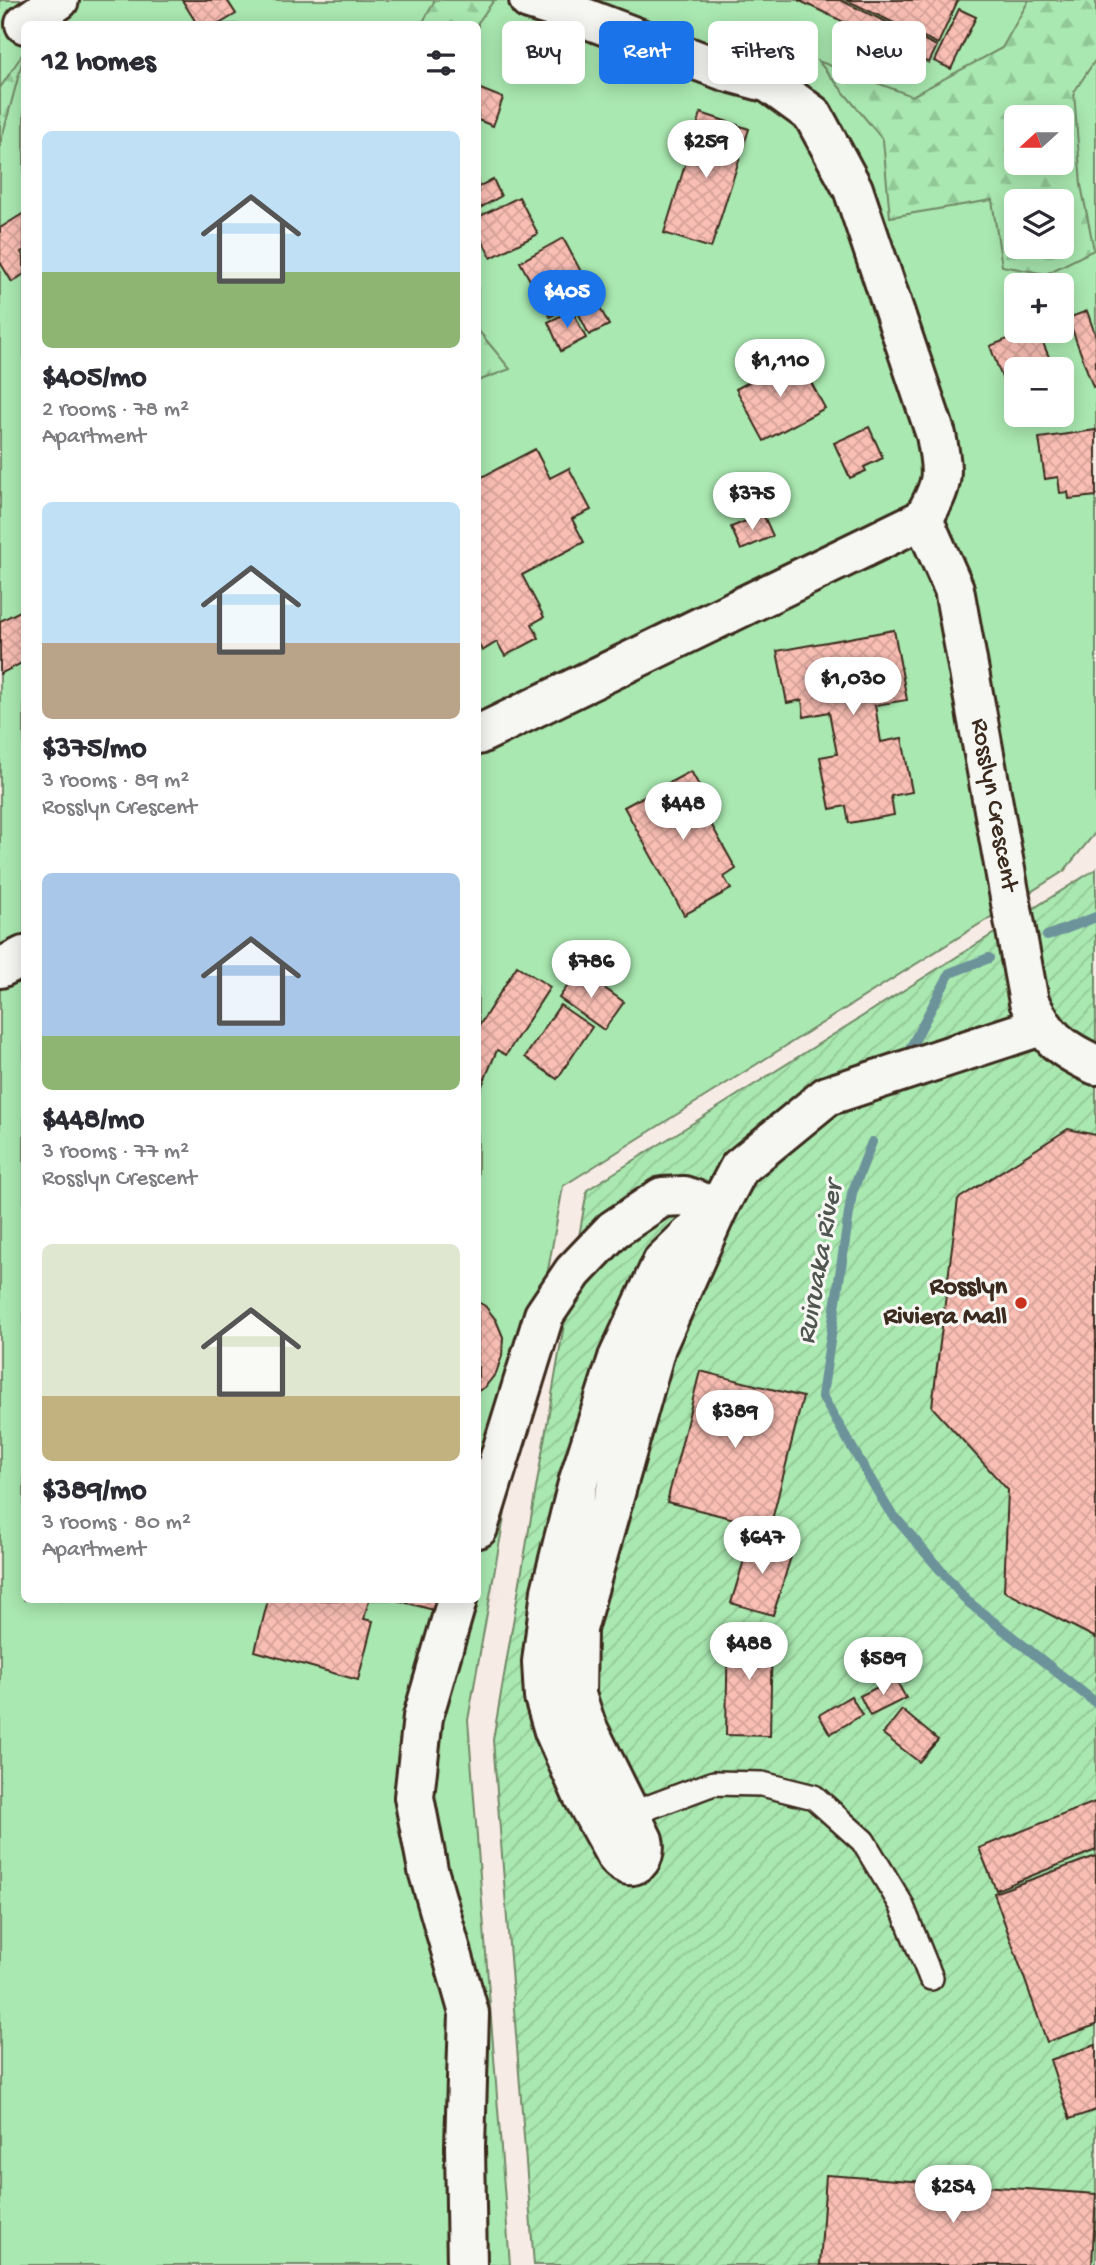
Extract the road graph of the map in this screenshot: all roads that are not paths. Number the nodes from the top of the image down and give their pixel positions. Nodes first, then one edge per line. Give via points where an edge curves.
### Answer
1 (59, 0) edge
2 (529, 0) edge
3 (30, 21) edge
4 (21, 28) edge
5 (0, 42) edge
6 (923, 519) junction
7 (481, 735) edge
8 (21, 958) edge
9 (0, 968) edge
10 (1041, 1026) junction
11 (1096, 1065) edge
12 (718, 1208) junction
13 (481, 1518) edge
14 (456, 1603) edge
15 (631, 1814) junction
16 (930, 1978) dead end
17 (467, 2265) edge

1 - 3 street
2 - 6 street via 769,83 813,115 853,189 936,435 940,491
4 - 5 street
6 - 7 street
6 - 10 street, Rosslyn Crescent via 954,589 1022,972
8 - 9 street
10 - 11 street, Rosslyn Crescent via 1057,1044
10 - 12 street via 827,1096 739,1168
12 - 13 street via 684,1196 662,1196 613,1230 573,1272 544,1315
12 - 15 street via 656,1348 577,1629 576,1695
12 - 15 street via 663,1261 618,1358 578,1483 551,1591 542,1662 544,1697 554,1731 620,1862 632,1864 642,1859 645,1847
14 - 17 street via 423,1717 414,1797 428,1870 469,2013
15 - 16 lane via 714,1783 762,1784 814,1797 863,1841 901,1904

